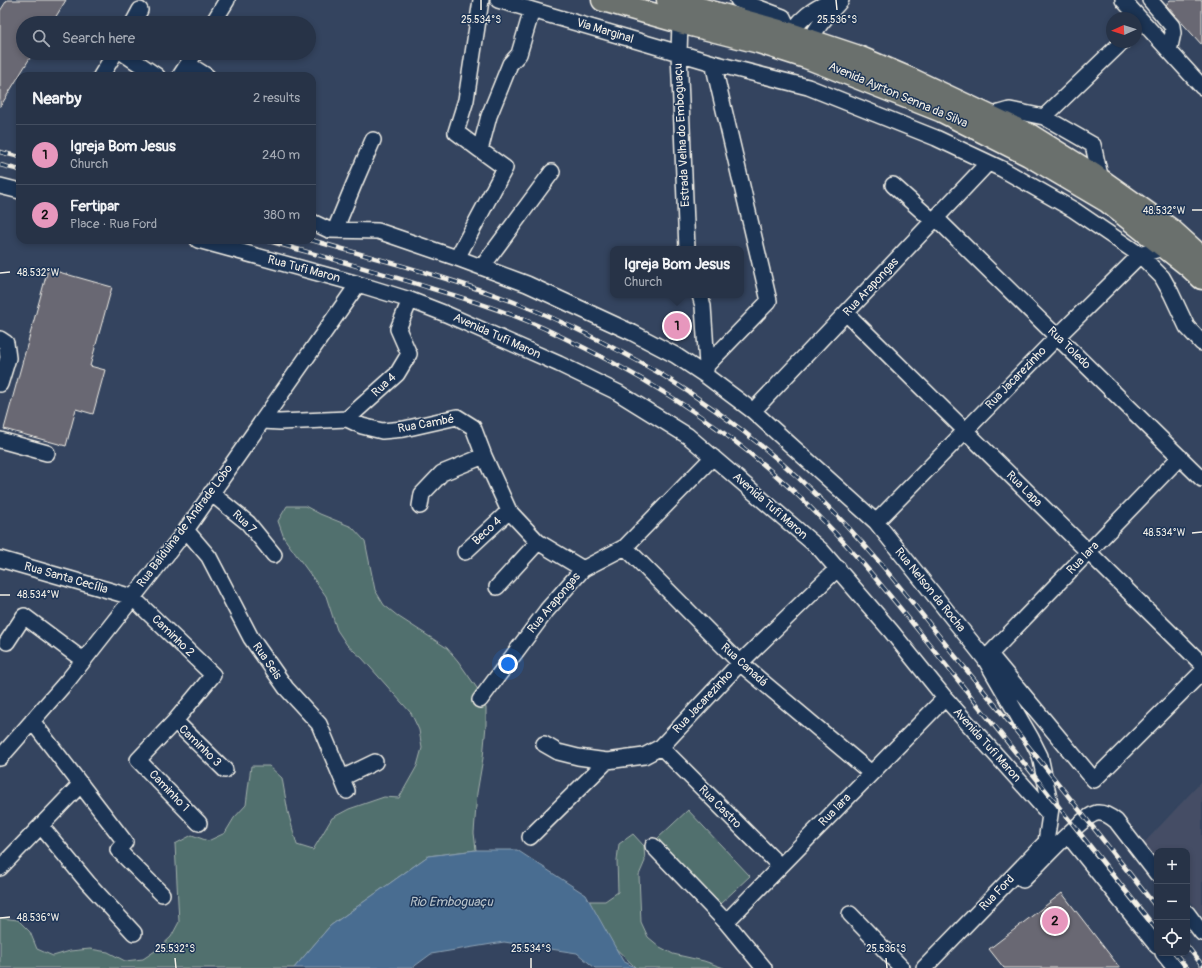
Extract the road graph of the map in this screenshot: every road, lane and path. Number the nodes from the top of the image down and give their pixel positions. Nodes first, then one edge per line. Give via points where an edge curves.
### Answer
1 (227, 0) edge
2 (481, 0) edge
3 (498, 0) edge
4 (603, 0) edge
5 (668, 0) edge
6 (738, 0) edge
7 (837, 0) edge
8 (841, 0) edge
9 (1123, 0) edge
10 (1150, 0) edge
11 (532, 10) junction
12 (1130, 12) edge
13 (217, 16) edge
14 (680, 22) junction
15 (1142, 28) edge
16 (798, 45) junction
17 (1116, 48) edge
18 (1169, 51) junction
19 (678, 53) junction
20 (111, 60) edge
21 (133, 60) edge
22 (713, 63) junction
23 (188, 64) edge
24 (103, 72) edge
25 (151, 72) edge
26 (201, 72) edge
27 (1196, 73) edge
28 (1202, 87) edge
29 (989, 116) junction
30 (1044, 117) junction
31 (373, 140) dead end
32 (480, 150) junction
33 (988, 163) junction
34 (552, 172) dead end
35 (1101, 180) junction
36 (0, 186) edge
37 (893, 186) dead end
38 (16, 190) edge
39 (934, 219) junction
40 (316, 224) edge
41 (335, 230) junction
42 (213, 244) edge
43 (687, 246) edge
44 (1165, 247) junction
45 (1140, 255) junction
46 (458, 258) junction
47 (1202, 258) edge
48 (482, 267) junction
49 (1202, 278) edge
50 (358, 284) junction
51 (701, 298) edge
52 (410, 300) junction
53 (846, 313) junction
54 (1057, 336) junction
55 (0, 339) edge
56 (1202, 344) edge
57 (706, 370) junction
58 (0, 384) edge
59 (753, 411) junction
60 (347, 419) junction
61 (263, 421) junction
62 (965, 431) junction
63 (0, 440) edge
64 (47, 453) dead end
65 (484, 456) junction
66 (713, 457) junction
67 (1180, 458) junction
68 (1202, 479) edge
69 (211, 493) junction
70 (420, 506) dead end
71 (509, 511) junction
72 (876, 522) junction
73 (186, 530) junction
74 (538, 542) junction
75 (626, 547) junction
76 (465, 552) dead end
77 (1088, 552) junction
78 (274, 555) dead end
79 (0, 559) edge
80 (838, 568) junction
81 (583, 569) junction
82 (497, 587) dead end
83 (132, 597) junction
84 (7, 642) dead end
85 (987, 656) junction
86 (83, 660) junction
87 (740, 663) junction
88 (1202, 664) edge
89 (1202, 672) edge
90 (945, 698) junction
91 (480, 700) dead end
92 (32, 721) junction
93 (175, 721) junction
94 (544, 744) dead end
95 (661, 747) junction
96 (0, 758) edge
97 (607, 761) junction
98 (375, 762) dead end
99 (225, 770) dead end
100 (871, 773) junction
101 (81, 784) junction
102 (1050, 812) junction
103 (199, 823) dead end
104 (41, 826) junction
105 (1068, 835) junction
106 (530, 837) dead end
107 (653, 846) dead end
108 (780, 866) junction
109 (0, 868) edge
110 (1154, 870) edge
111 (162, 894) dead end
112 (850, 914) dead end
113 (1190, 917) edge
114 (726, 922) junction
115 (134, 933) dead end
116 (1202, 933) edge
117 (1154, 942) edge
118 (1165, 956) edge
119 (764, 968) edge
120 (902, 968) edge
121 (924, 968) edge
122 (935, 968) edge
123 (1175, 968) edge

1 - 13 street
2 - 32 street via 466,100 456,132
3 - 11 street, Via Marginal
4 - 14 highway, Avenida Ayrton Senna da Silva
5 - 16 highway, Avenida Ayrton Senna da Silva
6 - 16 street via 783,17
7 - 16 street via 824,4 798,23
8 - 16 street
9 - 12 street
10 - 18 street via 1172,26
11 - 19 street, Via Marginal
11 - 32 street via 519,54 510,64 489,116
14 - 16 highway, Avenida Ayrton Senna da Silva via 759,42
14 - 19 street, Estrada Velha do Emboguaçu
15 - 18 street
16 - 29 highway, Avenida Ayrton Senna da Silva via 869,62
16 - 44 highway, Avenida Ayrton Senna da Silva via 942,111 1029,155 1107,200
17 - 30 street
18 - 27 street
19 - 22 street, Via Marginal
19 - 43 street, Estrada Velha do Emboguaçu
20 - 24 street
21 - 25 street
22 - 33 street, Via Marginal via 808,86 936,138
22 - 57 street via 769,301
23 - 26 street
27 - 28 street
29 - 30 street via 1010,110
29 - 35 highway, Avenida Ayrton Senna da Silva via 1031,136
30 - 35 street via 1093,145
31 - 41 street
32 - 46 street via 505,168
33 - 39 street, Rua Arapongas
33 - 45 street, Via Marginal via 1074,210
34 - 48 street
35 - 47 highway, Avenida Ayrton Senna da Silva via 1171,230
36 - 38 street
37 - 39 street, Rua Toledo
39 - 53 street, Rua Arapongas
39 - 54 street, Rua Toledo
40 - 41 street, Rua Nelson da Rocha
41 - 46 street, Rua Nelson da Rocha via 378,232
42 - 50 street, Rua Tufi Maron
44 - 45 street, Rua Jacarezinho
44 - 49 highway, Avenida Ayrton Senna da Silva
45 - 54 street, Rua Jacarezinho
45 - 56 street, Via Marginal via 1162,277 1187,327
46 - 48 street, Rua Nelson da Rocha
48 - 57 street, Rua Nelson da Rocha via 527,284
50 - 52 street, Rua Tufi Maron
50 - 61 street, Rua Balduina de Andrade Lobo
51 - 57 street
52 - 60 street, Rua 4 via 398,329 409,354 397,374
52 - 66 street, Avenida Tufi Maron via 617,392 688,436
53 - 59 street, Rua Arapongas
53 - 62 street, Rua Lapa
54 - 62 street, Rua Jacarezinho
54 - 67 street, Rua Toledo
55 - 58 street via 6,343 8,358
57 - 59 street, Rua Nelson da Rocha
59 - 72 street, Rua Nelson da Rocha
60 - 61 street, Rua Cambé
60 - 65 street, Rua Cambé via 382,431 404,429 457,417 473,427
61 - 69 street, Rua Balduina de Andrade Lobo
62 - 72 street, Rua Jacarezinho
62 - 77 street, Rua Lapa
63 - 64 street
65 - 70 street via 442,473 422,494
65 - 71 street, Rua Cambé
66 - 75 street, Rua Arapongas
66 - 80 street, Avenida Tufi Maron via 821,550
67 - 68 street, Rua Toledo
67 - 77 street, Rua Iara
69 - 73 street, Rua Balduina de Andrade Lobo
69 - 78 street, Rua 7 via 248,523
71 - 74 street, Rua Cambé
71 - 76 street, Beco 4
72 - 85 street, Rua Nelson da Rocha
73 - 83 street, Rua Balduina de Andrade Lobo
73 - 98 street, Rua Seis via 209,557 251,638 286,688 319,724 344,784
74 - 81 street, Rua Cambé
74 - 82 street
75 - 81 street, Rua Arapongas
75 - 87 street, Rua Canadá
77 - 85 street, Rua Iara
77 - 88 street, Rua Lapa
79 - 83 street, Rua Santa Cecília
80 - 87 street, Rua Jacarezinho
80 - 90 street, Avenida Tufi Maron
81 - 91 street, Rua Arapongas via 547,610
83 - 86 street, Rua Balduina de Andrade Lobo
83 - 93 street, Caminho 2 via 213,675
84 - 86 street via 24,616
85 - 89 street via 1094,780
85 - 102 street, Rua Nelson da Rocha via 1040,756
86 - 92 street, Rua Balduina de Andrade Lobo
87 - 95 street, Rua Jacarezinho
87 - 100 street, Rua Canadá
90 - 100 street, Rua Iara
90 - 102 street, Avenida Tufi Maron
92 - 96 street, Rua Balduina de Andrade Lobo
92 - 101 street
93 - 99 street, Caminho 3
93 - 103 street, Caminho 1 via 138,760
94 - 97 street, Rua Jacarezinho via 558,752
95 - 97 street, Rua Jacarezinho via 644,756
95 - 108 street, Rua Castro
97 - 106 street
100 - 108 street, Rua Iara
101 - 104 street
101 - 111 street via 125,842 118,850
102 - 121 street, Rua Ford via 1046,842
104 - 109 street
104 - 115 street
105 - 110 street via 1090,816 1097,813 1109,815
105 - 117 street
105 - 122 street
107 - 114 street
108 - 114 street, Rua Iara
112 - 120 street
113 - 116 street
114 - 119 street
118 - 123 street

